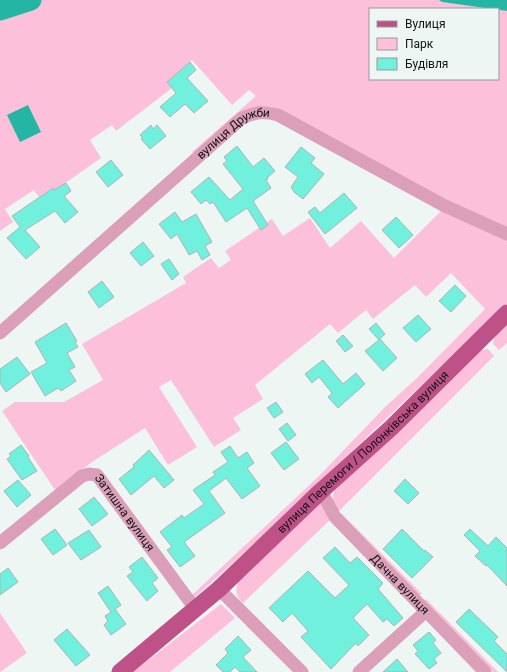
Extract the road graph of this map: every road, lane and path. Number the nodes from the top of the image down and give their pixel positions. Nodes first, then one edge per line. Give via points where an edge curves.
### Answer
1 (507, 234) edge
2 (507, 314) edge
3 (0, 333) edge
4 (321, 491) junction
5 (0, 543) edge
6 (219, 589) junction
7 (196, 610) junction
8 (426, 612) junction
9 (120, 672) edge
10 (302, 672) edge
11 (359, 672) edge
12 (485, 672) edge

1 - 3 street, вулиця Дружби via 443,205 278,115 255,113 242,118
2 - 4 main road, вулиця Перемоги / Полонківська вулиця via 391,428
4 - 6 main road, вулиця Перемоги / Полонківська вулиця
4 - 8 street, Дачна вулиця via 335,517
5 - 7 street, Затишна вулиця via 82,476 97,475
6 - 7 main road, вулиця Перемоги / Полонківська вулиця
6 - 10 street
7 - 9 main road, вулиця Перемоги / Полонківська вулиця
8 - 11 street
8 - 12 street, Дачна вулиця

